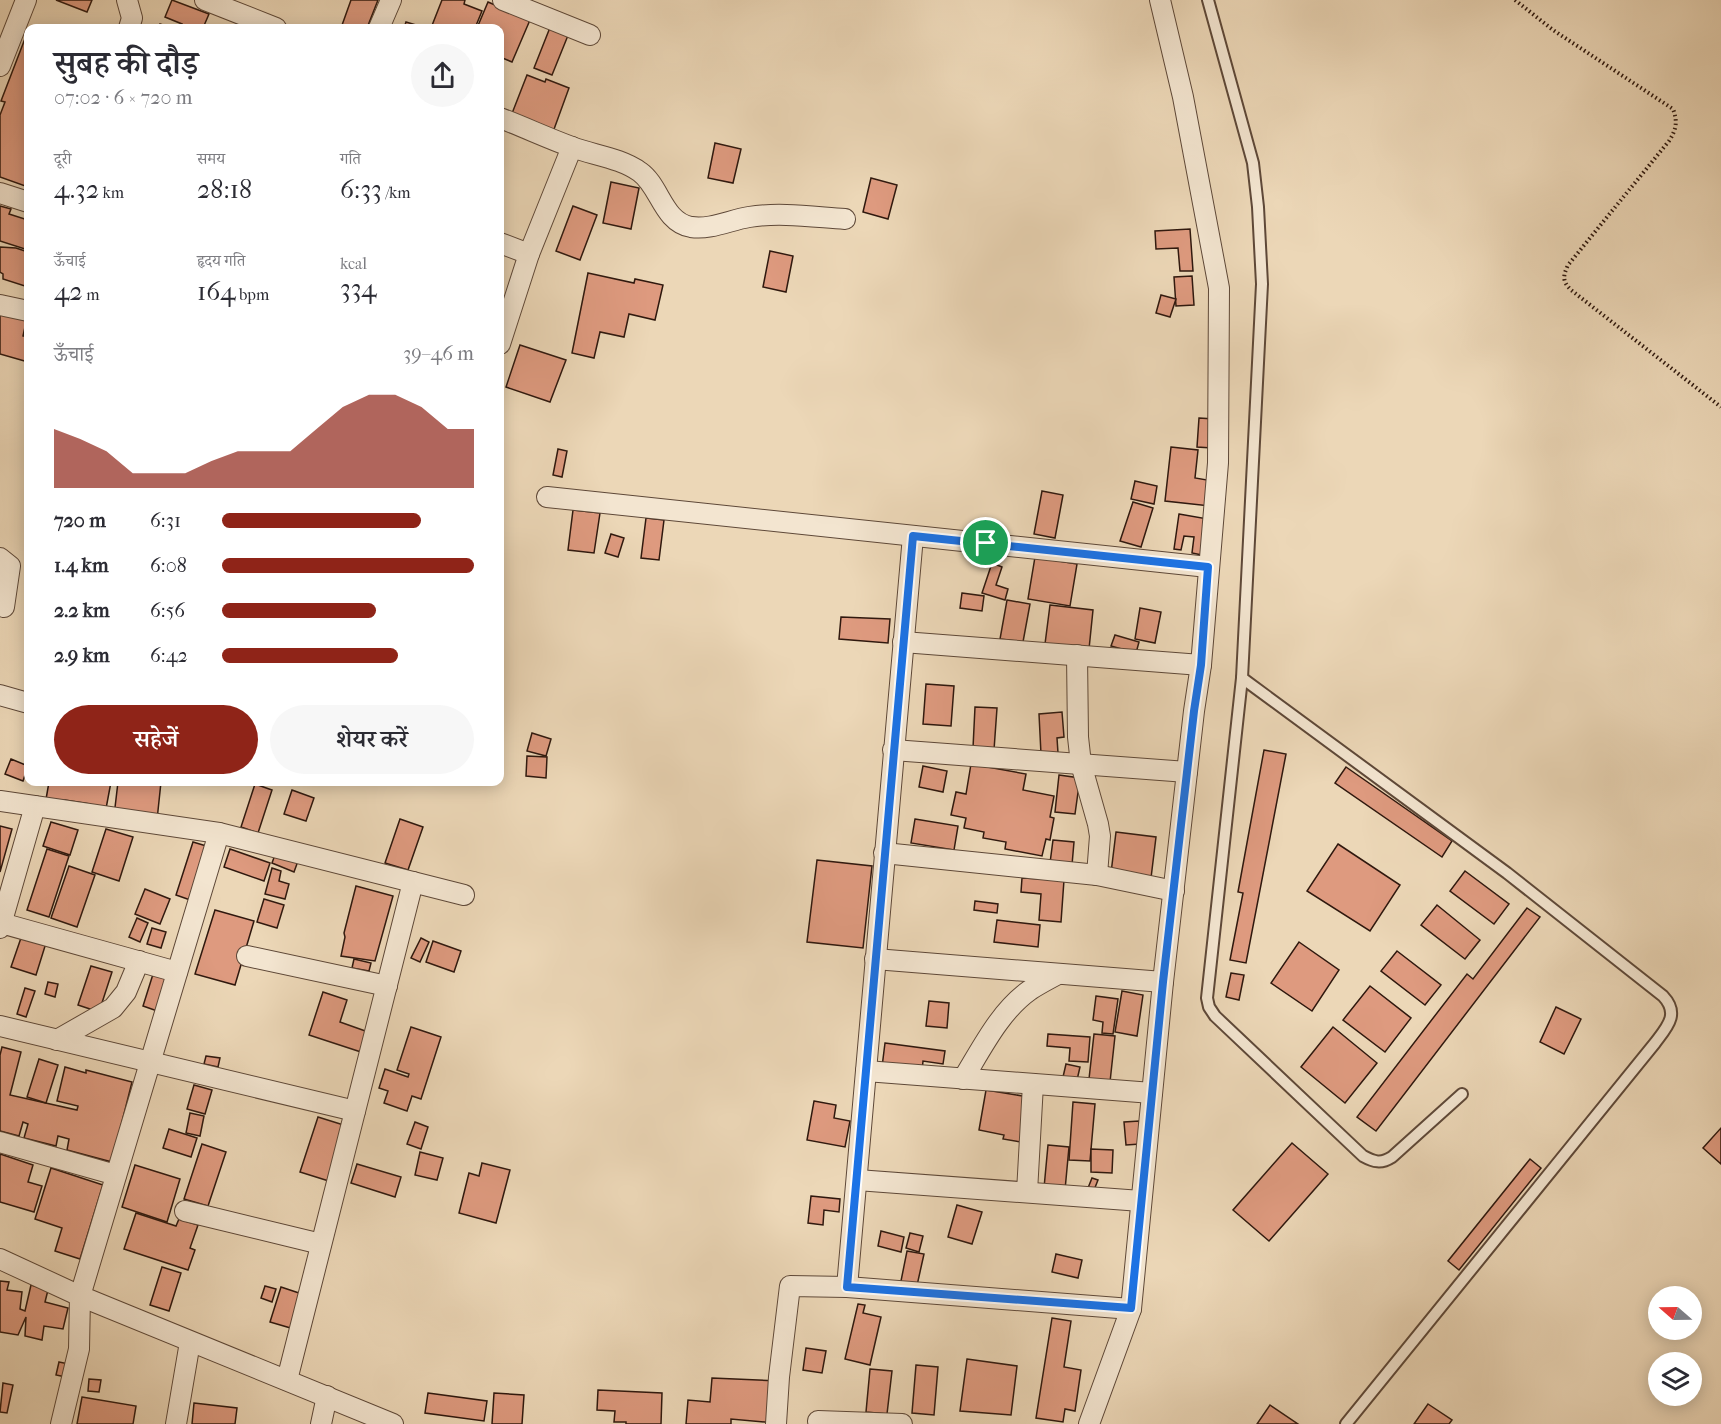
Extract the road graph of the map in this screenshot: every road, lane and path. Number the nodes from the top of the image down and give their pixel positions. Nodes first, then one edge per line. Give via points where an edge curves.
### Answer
1 (26, 0) edge
2 (127, 0) edge
3 (205, 0) edge
4 (391, 0) edge
5 (503, 0) edge
6 (1160, 0) edge
7 (1208, 0) edge
8 (1515, 0) edge
9 (236, 21) edge
10 (130, 24) edge
11 (253, 24) edge
12 (381, 24) edge
13 (590, 35) dead end
14 (0, 66) edge
15 (504, 120) edge
16 (572, 147) junction
17 (0, 193) edge
18 (24, 201) edge
19 (845, 219) dead end
20 (504, 245) edge
21 (529, 254) junction
22 (0, 304) edge
23 (24, 310) edge
24 (504, 332) edge
25 (1721, 407) edge
26 (547, 497) dead end
27 (913, 536) junction
28 (0, 558) edge
29 (1208, 567) junction
30 (4, 607) dead end
31 (903, 642) junction
32 (1077, 655) junction
33 (1201, 665) junction
34 (1242, 678) junction
35 (0, 694) edge
36 (24, 702) edge
37 (893, 750) junction
38 (1081, 764) junction
39 (1187, 772) junction
40 (0, 801) edge
41 (35, 806) junction
42 (219, 833) junction
43 (884, 853) junction
44 (1096, 875) junction
45 (413, 882) junction
46 (1174, 891) junction
47 (464, 895) dead end
48 (1, 926) edge
49 (247, 956) dead end
50 (874, 959) junction
51 (139, 962) junction
52 (177, 972) junction
53 (1059, 974) junction
54 (1163, 982) junction
55 (387, 986) junction
56 (0, 1026) edge
57 (57, 1040) junction
58 (150, 1063) junction
59 (866, 1071) junction
60 (963, 1079) junction
61 (1033, 1084) junction
62 (1152, 1093) junction
63 (1462, 1094) dead end
64 (355, 1111) junction
65 (0, 1142) edge
66 (116, 1175) junction
67 (857, 1180) junction
68 (1027, 1192) junction
69 (1141, 1201) junction
70 (185, 1211) dead end
71 (321, 1244) junction
72 (0, 1259) edge
73 (847, 1287) junction
74 (80, 1296) junction
75 (1131, 1308) junction
76 (190, 1342) junction
77 (287, 1380) junction
78 (327, 1414) edge
79 (818, 1421) dead end
80 (61, 1424) edge
81 (176, 1424) edge
82 (393, 1424) edge
83 (777, 1424) edge
84 (902, 1424) edge
85 (1089, 1424) edge
86 (1346, 1424) edge

1 - 14 street
2 - 10 street
3 - 9 street
4 - 12 street
5 - 13 street
6 - 29 street via 1183,96 1219,288 1218,463
7 - 34 lane via 1253,163 1262,284
8 - 25 path via 1553,30 1673,109 1676,130 1568,265 1564,282
9 - 11 street
15 - 16 street
16 - 19 street via 638,170 649,178 677,221 690,227 750,217
16 - 21 street
17 - 18 street
20 - 21 street
21 - 24 street
22 - 23 street
26 - 27 street
27 - 29 street
27 - 31 street
28 - 30 street via 10,566
29 - 33 street
31 - 32 street
31 - 37 street
32 - 33 street
32 - 38 street
33 - 39 street
34 - 63 lane via 1207,985 1209,1007 1371,1160 1392,1157
34 - 86 lane via 1507,873 1663,996 1672,1010 1655,1043
35 - 36 street
37 - 38 street
37 - 43 street
38 - 39 street
38 - 44 street via 1100,836
39 - 46 street
40 - 41 street
41 - 42 street
41 - 48 street
42 - 45 street
42 - 52 street
43 - 44 street
43 - 50 street
44 - 46 street
45 - 47 street
45 - 55 street
46 - 54 street
48 - 51 street
49 - 55 street
50 - 53 street
50 - 59 street
51 - 52 street
51 - 57 street via 126,992 113,1008
52 - 58 street
53 - 54 street
53 - 60 street via 1013,1005
54 - 62 street
55 - 64 street
56 - 57 street
57 - 58 street
58 - 64 street
58 - 66 street
59 - 60 street
59 - 67 street
60 - 61 street
61 - 62 street
61 - 68 street
62 - 69 street
64 - 71 street
65 - 66 street
66 - 74 street
67 - 68 street
67 - 73 street
68 - 69 street
69 - 75 street
70 - 71 street
71 - 77 street
72 - 74 street
73 - 75 street
73 - 83 street via 790,1286
74 - 76 street
74 - 80 street via 79,1349
75 - 85 street
76 - 77 street
76 - 81 street
77 - 78 street
78 - 82 street
79 - 84 street

